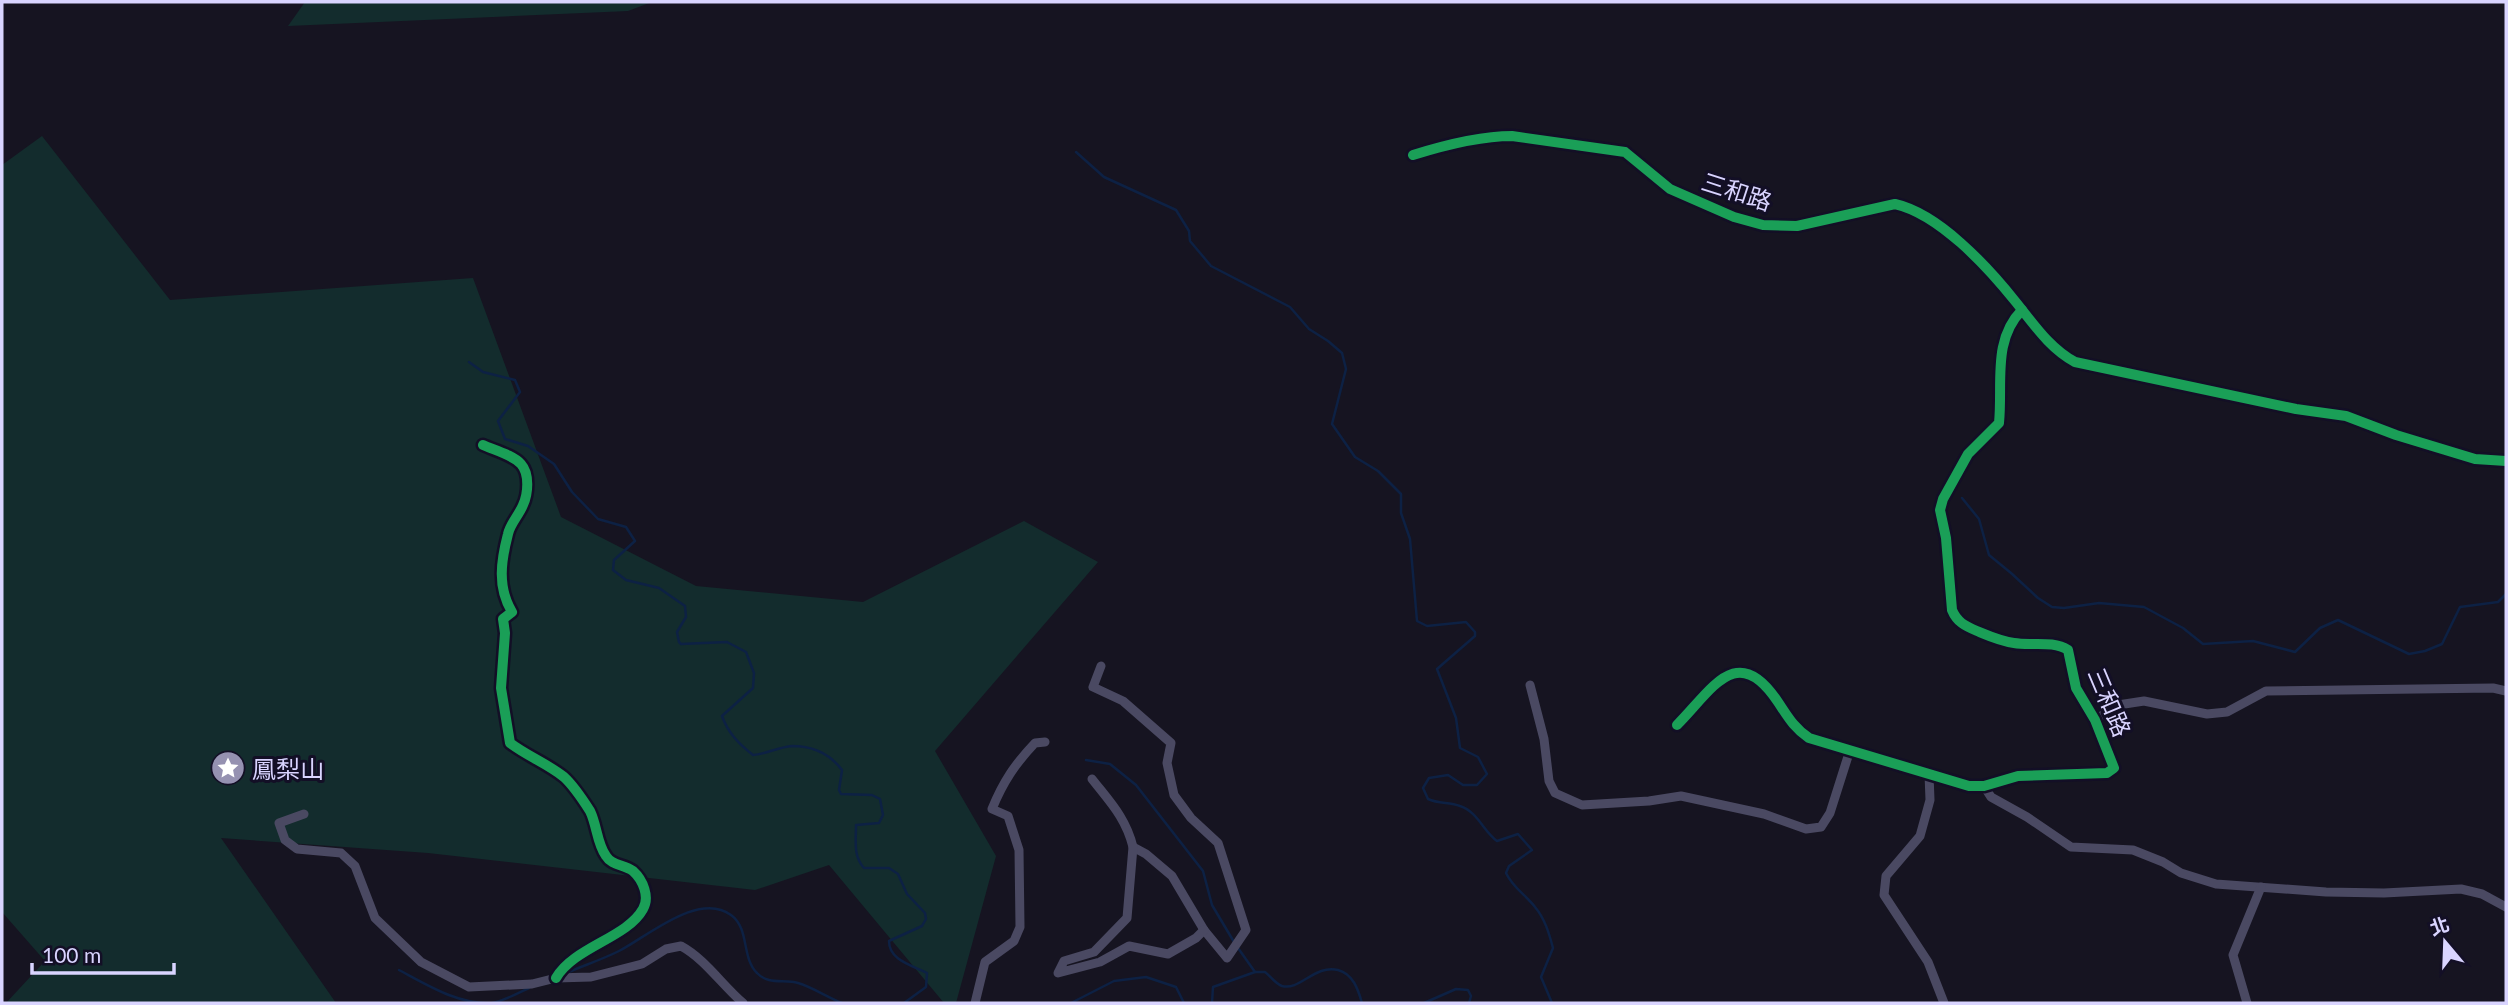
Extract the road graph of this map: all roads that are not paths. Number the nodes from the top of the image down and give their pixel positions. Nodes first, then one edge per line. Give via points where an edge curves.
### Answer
1 (1413, 155) dead end
2 (2022, 310) junction
3 (483, 445) dead end
4 (2506, 461) edge
5 (1101, 666) dead end
6 (1530, 685) dead end
7 (2506, 691) edge
8 (2095, 720) junction
9 (1677, 725) dead end
10 (1045, 742) dead end
11 (1850, 750) junction
12 (1929, 774) junction
13 (1092, 779) dead end
14 (1984, 786) junction
15 (304, 814) dead end
16 (1133, 847) junction
17 (2261, 887) junction
18 (2506, 907) edge
19 (1204, 930) junction
20 (556, 978) junction
21 (743, 1003) edge
22 (975, 1003) edge
23 (1944, 1003) edge
24 (2247, 1003) edge

1 - 2 street, 三和路 via 1496,136 1625,152 1670,189 1763,225 1797,226 1887,205 1910,207 1964,244
2 - 4 street, 三和路 via 2055,349 2076,362 2346,416 2475,459
2 - 8 street, 三和路 via 2012,320 2002,350 1999,423 1968,454 1940,510 1952,610 1963,625 1996,639 2068,650 2076,688
3 - 20 street via 519,461 527,482 524,505 508,532 500,583 512,612 503,619 501,688 510,743 571,784 595,821 604,854 634,872 647,898 632,922 568,963
5 - 19 street via 1093,687 1123,701 1171,743 1167,763 1174,795 1218,842 1245,930 1227,958
6 - 11 street via 1549,781 1555,793 1582,805 1681,796 1764,814 1806,829 1821,827
7 - 8 street via 2266,691 2227,712 2207,714 2144,701 2118,705
8 - 14 street, 三和路 via 2114,768 2107,773 2018,776
9 - 11 street, 三和路 via 1726,675 1740,671 1764,685 1796,730
10 - 22 street via 1035,743 1016,763 992,809 1008,816 1019,850 1020,927 1014,941 985,962
11 - 12 street, 三和路
12 - 14 street, 三和路
12 - 23 street via 1930,800 1920,836 1886,876 1884,895 1927,962
13 - 16 street via 1125,821
14 - 17 street via 1991,797 2071,847 2133,850 2216,884
15 - 20 street via 279,823 285,840 297,849 341,853 355,866 375,918 421,962 469,987
16 - 19 street via 1172,876
16 - 19 street via 1127,918 1094,952 1063,961 1058,974 1100,962 1129,946 1168,954
17 - 18 street via 2384,893 2460,889
17 - 24 street via 2233,955
20 - 21 street via 591,977 642,964 681,946

